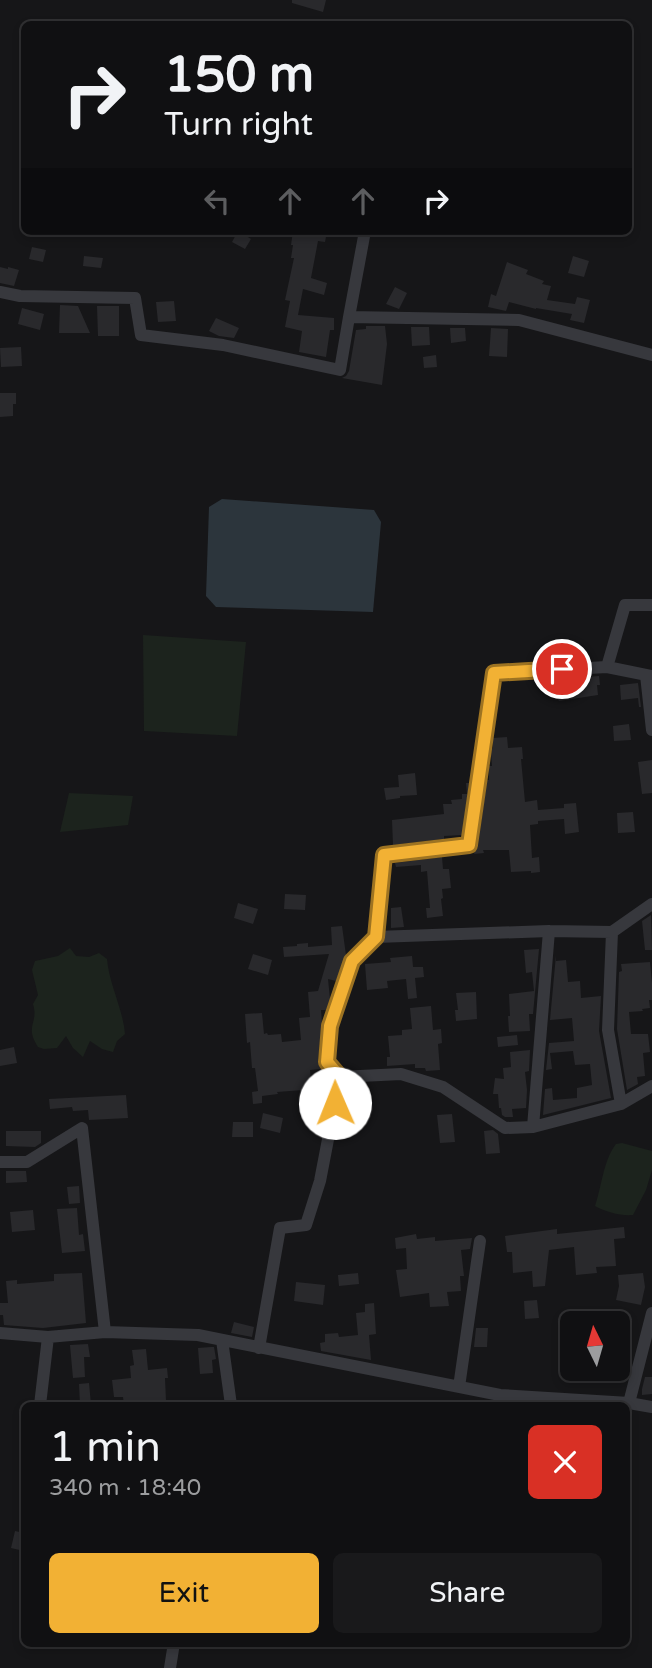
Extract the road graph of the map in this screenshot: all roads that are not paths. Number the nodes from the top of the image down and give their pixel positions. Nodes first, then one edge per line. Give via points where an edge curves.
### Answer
1 (364, 235) edge
2 (0, 292) edge
3 (349, 317) junction
4 (652, 355) edge
5 (652, 605) edge
6 (607, 667) junction
7 (649, 675) edge
8 (652, 730) edge
9 (652, 904) edge
10 (549, 931) junction
11 (612, 932) junction
12 (376, 937) junction
13 (340, 1077) junction
14 (652, 1086) edge
15 (621, 1104) junction
16 (533, 1127) junction
17 (0, 1162) edge
18 (481, 1241) dead end
19 (652, 1312) edge
20 (105, 1332) junction
21 (0, 1334) edge
22 (48, 1337) junction
23 (222, 1340) junction
24 (259, 1348) junction
25 (459, 1387) junction
26 (40, 1402) edge
27 (231, 1402) edge
28 (613, 1402) edge
29 (629, 1402) edge
30 (630, 1403) edge
31 (652, 1407) edge
32 (173, 1647) edge
33 (170, 1668) edge

1 - 3 street
2 - 3 street via 135,298 141,335 223,345 340,370
3 - 4 street via 519,320
5 - 6 street via 625,605
6 - 7 street
6 - 12 street via 494,673 469,845 384,855
7 - 8 street
9 - 11 street
10 - 11 street
10 - 12 street
10 - 16 street
11 - 15 street via 608,1030
12 - 13 street via 352,961 330,1026 327,1062
13 - 16 street via 401,1074 443,1087 505,1128
13 - 24 street via 320,1181 306,1226 280,1228
14 - 15 street
15 - 16 street
17 - 20 street via 27,1163 82,1128
18 - 25 street
19 - 29 street
20 - 22 street
20 - 23 street
21 - 22 street
22 - 26 street
23 - 24 street
23 - 27 street
24 - 25 street
25 - 28 street via 500,1395
30 - 31 street
32 - 33 street

